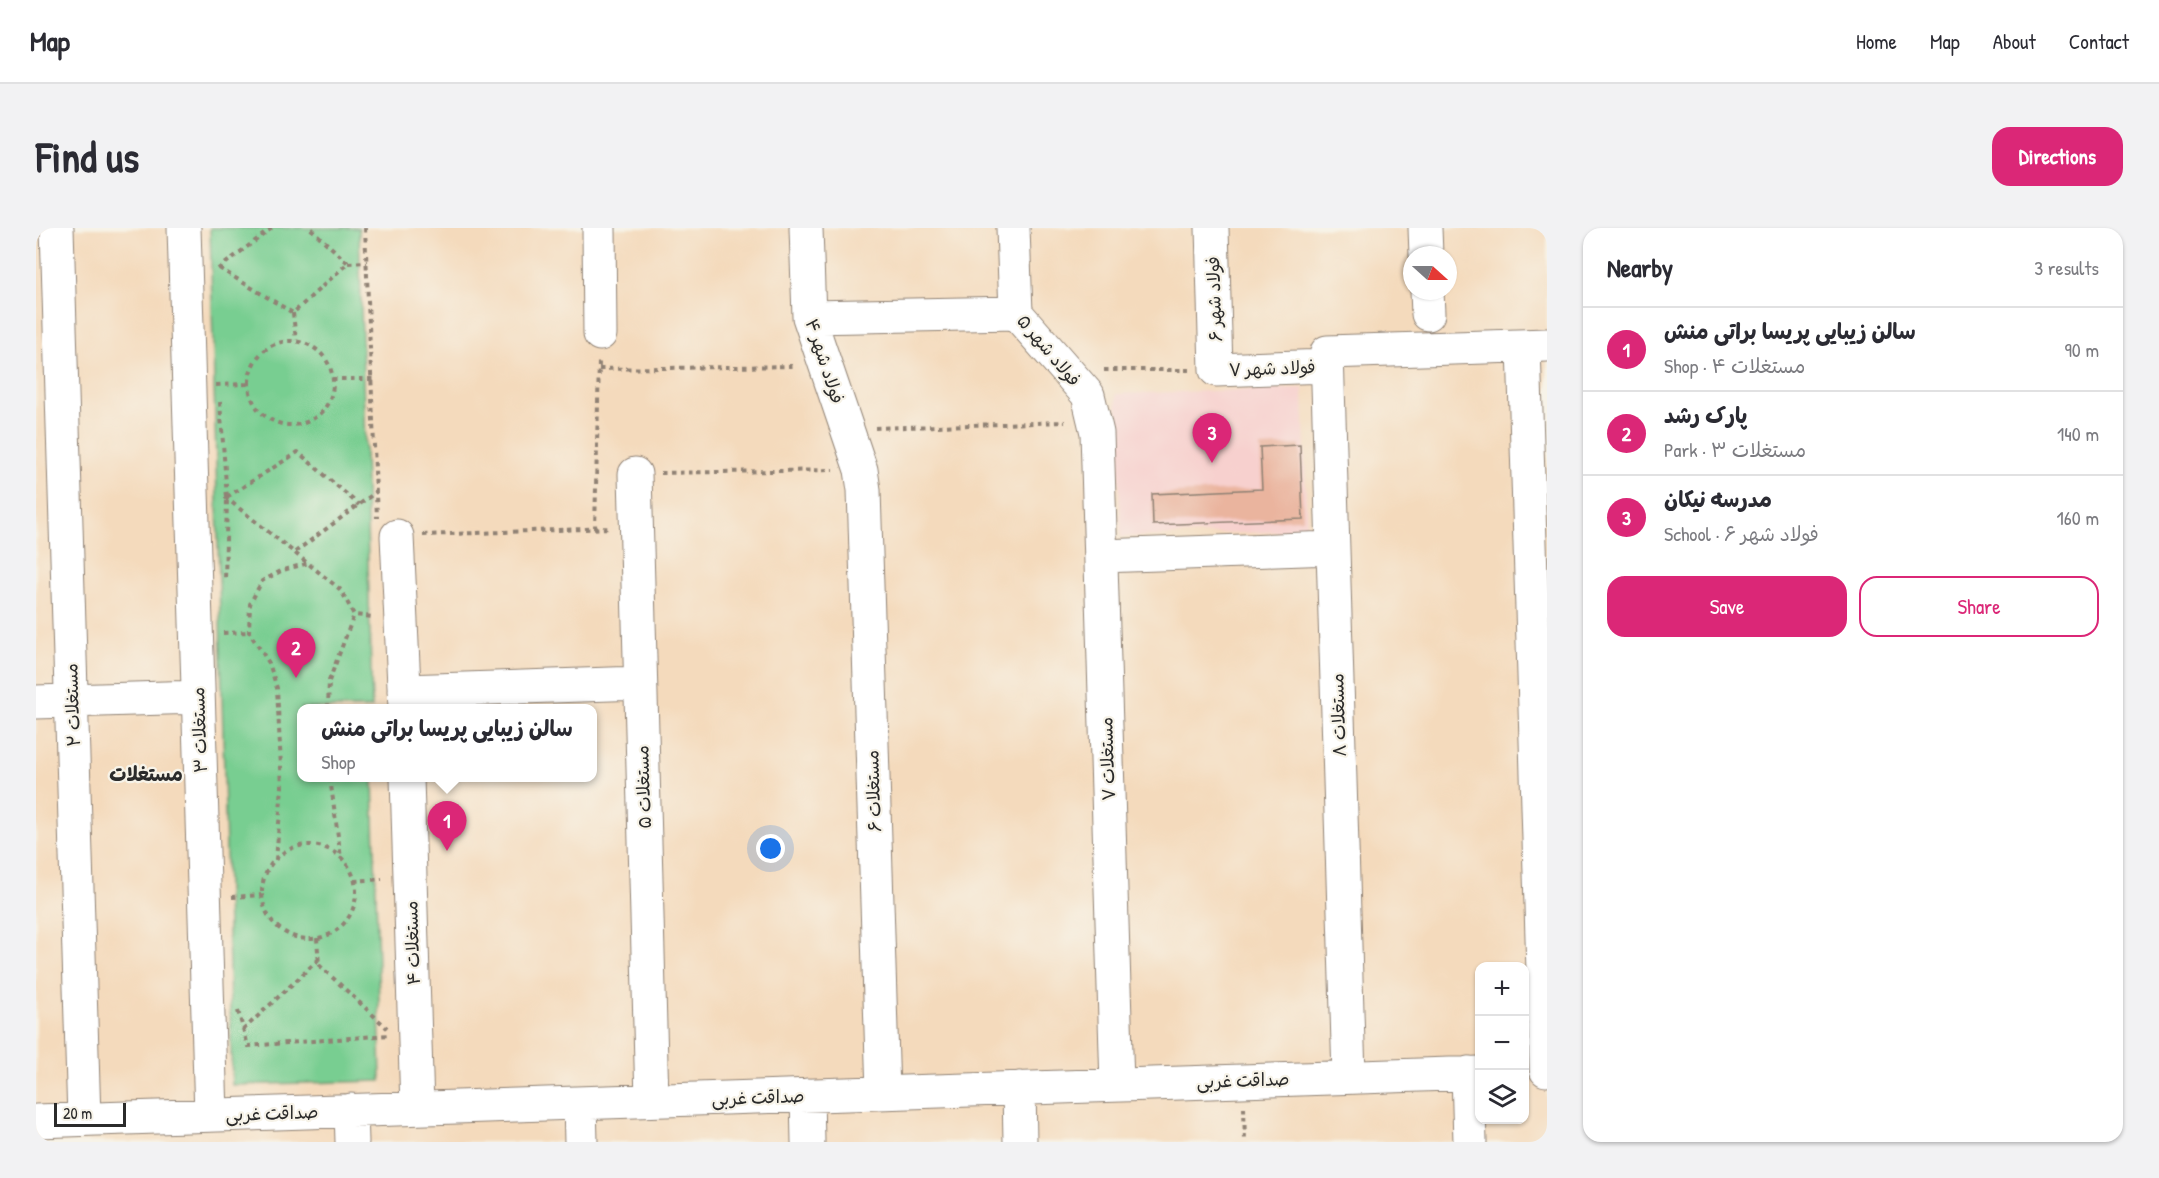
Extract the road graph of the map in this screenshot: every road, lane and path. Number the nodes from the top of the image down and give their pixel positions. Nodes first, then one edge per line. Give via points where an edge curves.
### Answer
1 (57, 228) edge
2 (184, 228) edge
3 (272, 228) edge
4 (310, 228) edge
5 (365, 228) edge
6 (599, 228) edge
7 (806, 228) edge
8 (1013, 228) edge
9 (1212, 228) edge
10 (1425, 228) edge
11 (1426, 246) edge
12 (367, 262) junction
13 (348, 263) junction
14 (219, 268) junction
15 (186, 293) junction
16 (293, 313) junction
17 (1016, 313) junction
18 (809, 317) junction
19 (600, 334) joint
20 (296, 340) junction
21 (1536, 345) edge
22 (1327, 359) junction
23 (826, 366) junction
24 (599, 369) junction
25 (1067, 370) junction
26 (1216, 370) junction
27 (332, 379) junction
28 (373, 379) junction
29 (219, 384) dead end
30 (1096, 427) junction
31 (847, 429) junction
32 (635, 474) joint
33 (862, 480) junction
34 (192, 492) junction
35 (376, 492) junction
36 (227, 498) junction
37 (359, 505) junction
38 (635, 526) junction
39 (595, 529) junction
40 (387, 531) junction
41 (1332, 548) junction
42 (295, 552) junction
43 (1101, 556) junction
44 (309, 563) junction
45 (225, 589) dead end
46 (354, 615) junction
47 (225, 624) dead end
48 (403, 632) junction
49 (225, 633) dead end
50 (640, 683) junction
51 (198, 697) junction
52 (405, 700) edge
53 (72, 701) junction
54 (36, 702) edge
55 (328, 704) edge
56 (331, 782) edge
57 (407, 782) edge
58 (341, 858) junction
59 (276, 860) junction
60 (233, 885) dead end
61 (233, 897) dead end
62 (317, 939) junction
63 (319, 958) junction
64 (236, 1005) dead end
65 (243, 1030) junction
66 (1547, 1070) edge
67 (1529, 1071) edge
68 (1474, 1073) edge
69 (1348, 1077) junction
70 (1117, 1084) junction
71 (1019, 1088) junction
72 (883, 1093) junction
73 (807, 1095) junction
74 (652, 1100) junction
75 (580, 1102) junction
76 (417, 1108) junction
77 (211, 1115) junction
78 (84, 1119) junction
79 (36, 1121) edge
80 (351, 1126) edge
81 (581, 1142) edge
82 (808, 1142) edge
83 (1020, 1142) edge
84 (1470, 1142) edge

1 - 53 street, مستغلات ۲
2 - 15 street, مستغلات ۳
3 - 14 path
4 - 13 path
5 - 12 path
6 - 19 street
7 - 18 street, فولاد شهر ۴
8 - 17 street, فولاد شهر ۵
9 - 26 street, فولاد شهر ۶
10 - 11 street
12 - 13 path
12 - 28 path
13 - 16 path
14 - 15 path
14 - 16 path
15 - 34 street, مستغلات ۳
16 - 20 path
17 - 18 street
17 - 25 street, فولاد شهر ۵
18 - 23 street, فولاد شهر ۴
19 - 24 path
20 - 27 path via 318,350 332,370
20 - 27 path via 272,344 254,361 248,384 255,408 274,423 298,426 320,415 332,394
21 - 22 street, فولاد شهر ۷
21 - 66 street
22 - 26 street, فولاد شهر ۷
22 - 41 street, مستغلات ۸
23 - 24 path
23 - 31 street, فولاد شهر ۴
24 - 39 path
25 - 26 path
25 - 30 street, فولاد شهر ۵ via 1088,395
27 - 28 path
28 - 35 path
29 - 36 path
30 - 31 path
30 - 43 street, مستغلات ۷
31 - 33 street, فولاد شهر ۴
32 - 33 path
32 - 38 street, مستغلات ۵
33 - 72 street, مستغلات ۶
34 - 36 path
34 - 51 street, مستغلات ۳
35 - 37 path
35 - 40 path
36 - 37 path via 298,452
36 - 42 path
36 - 45 path
37 - 42 path
38 - 39 path
38 - 50 street, مستغلات ۵
39 - 40 path
40 - 48 street
41 - 43 street
41 - 69 street, مستغلات ۸
42 - 44 path
43 - 70 street, مستغلات ۷
44 - 46 path via 341,590
44 - 59 path via 262,581 250,604 249,632 268,663 277,688 282,787
46 - 48 path via 379,617
46 - 55 path via 329,681
47 - 49 path
48 - 52 street
50 - 52 street
50 - 74 street, مستغلات ۵
51 - 53 street
51 - 77 street, مستغلات ۳
53 - 54 street
53 - 78 street, مستغلات ۲
56 - 58 path
57 - 76 street, مستغلات ۴
58 - 59 path via 330,849 306,844 283,852
58 - 62 path via 349,866 357,889 352,914 335,932
59 - 62 path via 266,871 261,895 269,919 288,935
60 - 61 path
62 - 63 path
63 - 65 path
63 - 65 path via 319,965 394,1035 248,1046
64 - 65 path
66 - 67 street
68 - 69 street, صداقت غربی
68 - 84 street
69 - 70 street, صداقت غربی
70 - 71 street, صداقت غربی
71 - 72 street, صداقت غربی
71 - 83 street
72 - 73 street, صداقت غربی
73 - 74 street, صداقت غربی
73 - 82 street
74 - 75 street, صداقت غربی
75 - 76 street, صداقت غربی
75 - 81 street
76 - 80 street, صداقت غربی
77 - 78 street, صداقت غربی
77 - 80 street, صداقت غربی
78 - 79 street, صداقت غربی

